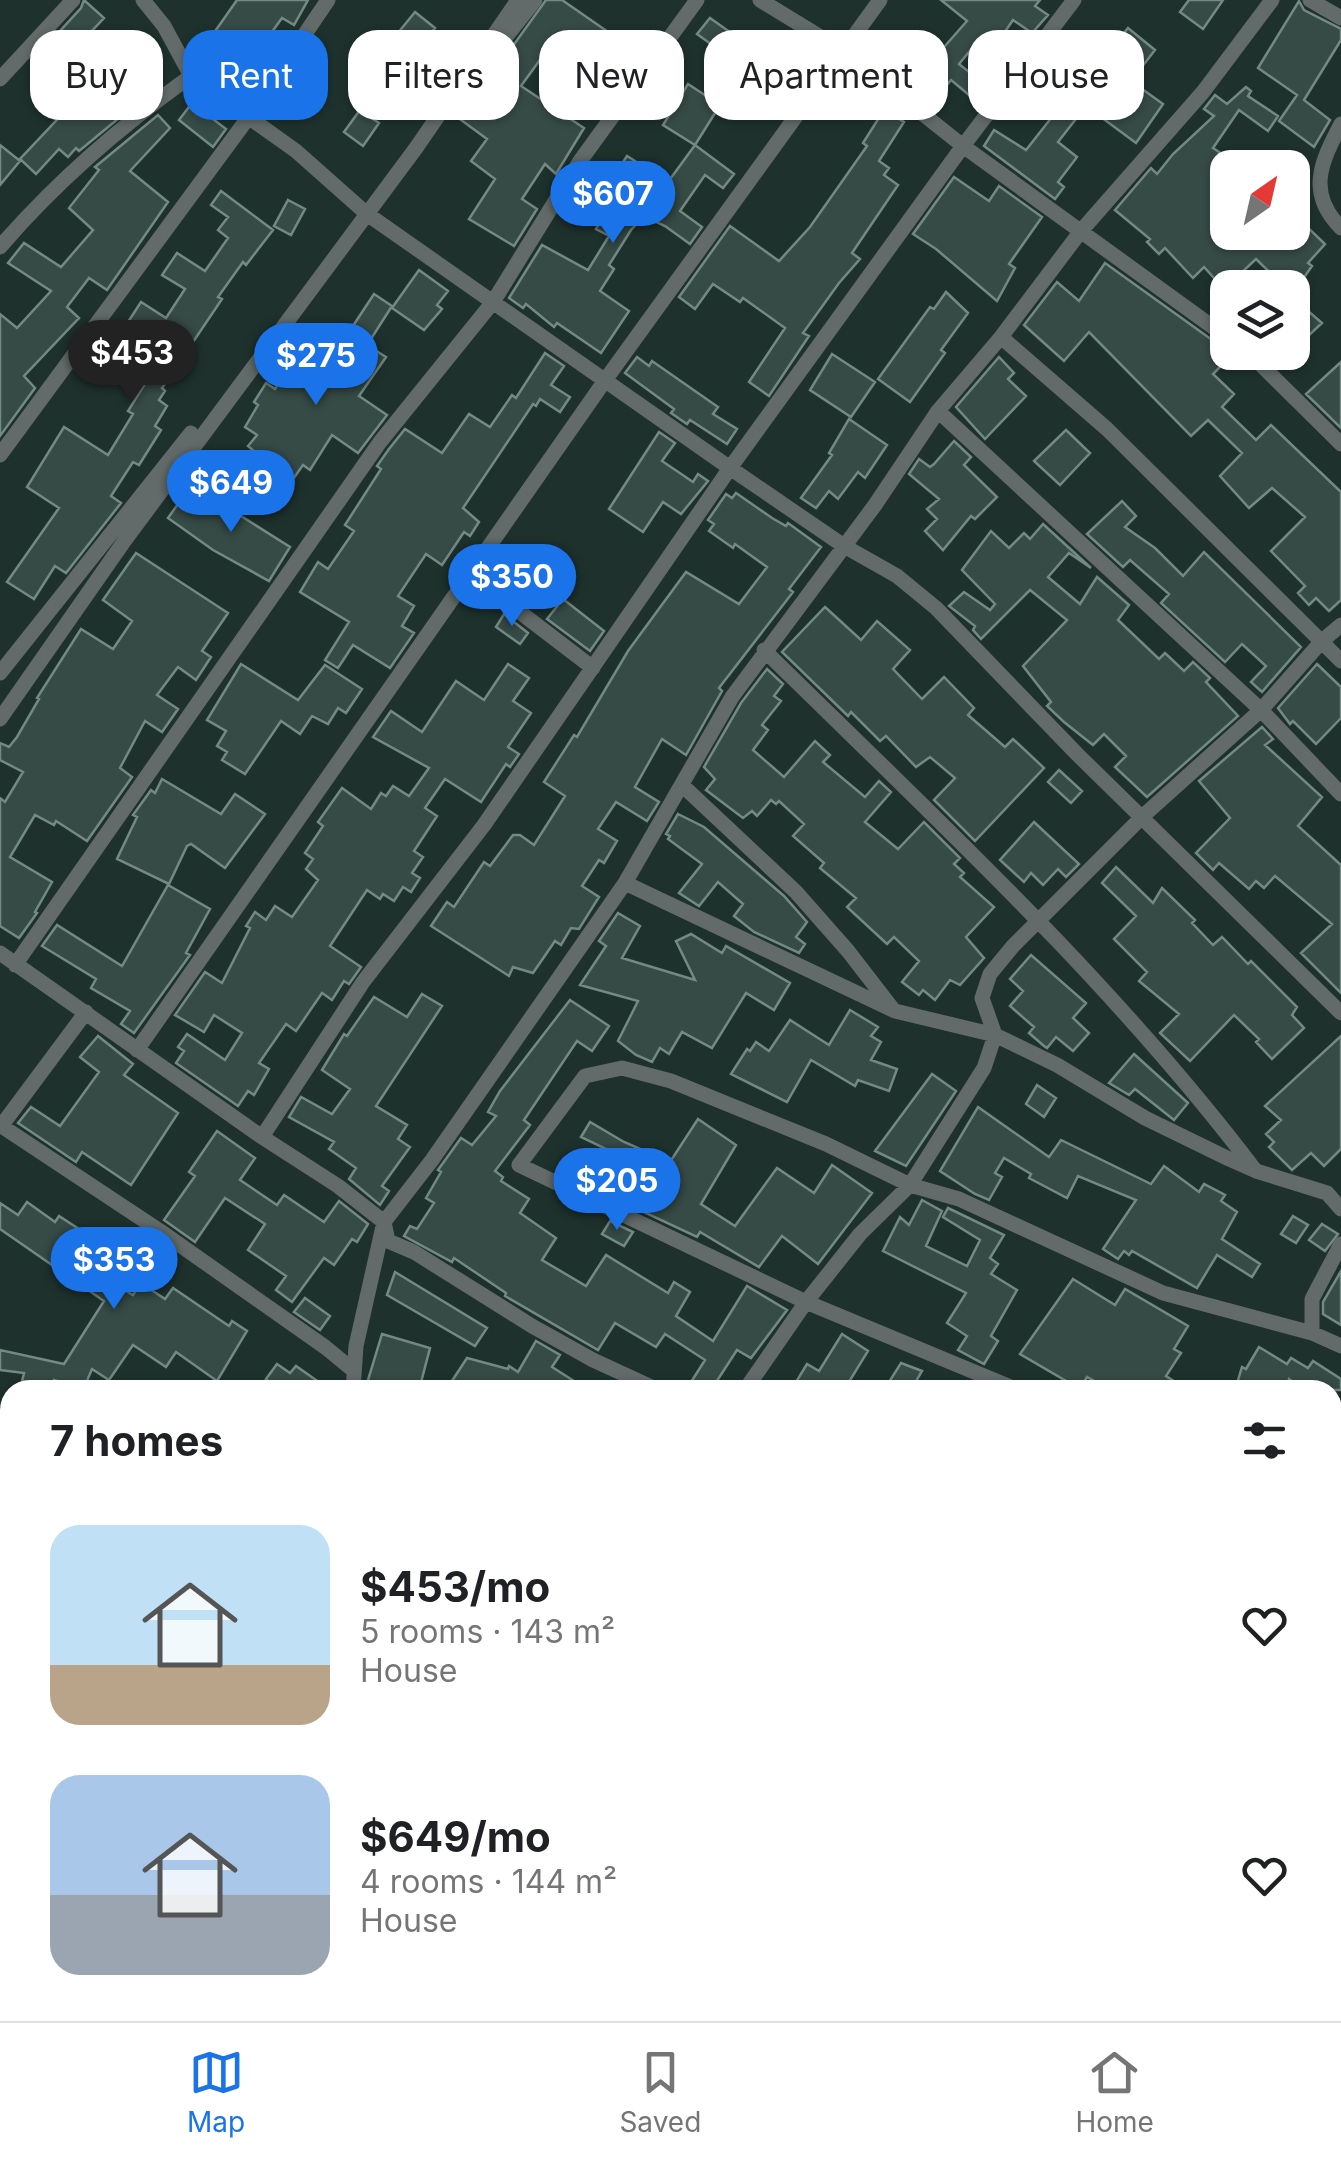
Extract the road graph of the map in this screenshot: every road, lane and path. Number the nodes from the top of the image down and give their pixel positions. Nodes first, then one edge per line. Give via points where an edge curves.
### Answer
1 (73, 0) edge
2 (143, 0) edge
3 (328, 0) edge
4 (518, 0) edge
5 (535, 0) edge
6 (697, 0) edge
7 (760, 0) edge
8 (880, 0) edge
9 (1074, 0) edge
10 (1272, 0) edge
11 (1310, 0) edge
12 (1341, 18) edge
13 (308, 30) edge
14 (808, 30) edge
15 (859, 30) edge
16 (183, 61) edge
17 (0, 79) edge
18 (183, 82) edge
19 (247, 120) edge
20 (251, 120) edge
21 (795, 120) edge
22 (930, 120) edge
23 (1341, 124) edge
24 (963, 146) junction
25 (367, 214) junction
26 (1341, 228) edge
27 (1081, 231) junction
28 (0, 247) edge
29 (493, 302) junction
30 (1210, 325) edge
31 (1001, 337) junction
32 (1266, 370) edge
33 (606, 379) junction
34 (938, 412) junction
35 (1341, 444) edge
36 (0, 455) edge
37 (730, 468) junction
38 (844, 546) junction
39 (470, 574) junction
40 (1341, 626) edge
41 (1322, 640) junction
42 (764, 650) junction
43 (1341, 661) edge
44 (593, 668) junction
45 (0, 672) edge
46 (1262, 710) junction
47 (0, 719) edge
48 (683, 786) junction
49 (1341, 794) edge
50 (1143, 816) junction
51 (625, 883) junction
52 (1040, 921) junction
53 (0, 953) edge
54 (15, 965) junction
55 (895, 1011) junction
56 (86, 1012) junction
57 (1341, 1014) edge
58 (995, 1034) junction
59 (137, 1050) junction
60 (1, 1125) edge
61 (262, 1137) junction
62 (1256, 1171) junction
63 (1341, 1180) edge
64 (910, 1184) junction
65 (1327, 1193) junction
66 (1341, 1209) edge
67 (384, 1222) junction
68 (1341, 1244) edge
69 (806, 1302) junction
70 (1312, 1332) junction
71 (1341, 1346) edge
72 (353, 1370) junction
73 (353, 1380) edge
74 (637, 1380) edge
75 (752, 1380) edge
76 (994, 1380) edge

1 - 17 street
2 - 16 street
3 - 13 street
4 - 25 street
5 - 45 street
6 - 29 street via 580,161
7 - 14 street
8 - 15 street
9 - 24 street
10 - 27 street via 1204,92
11 - 12 street
18 - 28 street via 66,178
19 - 36 street
20 - 25 street
21 - 33 street
22 - 24 street
23 - 26 street via 1319,166 1324,211
24 - 27 street
24 - 37 street
25 - 29 street
25 - 47 street
27 - 30 street
27 - 31 street
29 - 33 street
29 - 54 street via 380,442
31 - 34 street
31 - 41 street via 1107,429
32 - 35 street
33 - 37 street
33 - 39 street
34 - 38 street
34 - 46 street
37 - 38 street
37 - 44 street
38 - 42 street
38 - 50 street via 936,608
39 - 44 street
39 - 59 street
40 - 41 street
41 - 43 street
41 - 46 street
42 - 48 street
42 - 52 street
44 - 61 street via 364,982
46 - 49 street
46 - 50 street
48 - 51 street
48 - 55 street via 796,892
50 - 52 street
50 - 57 street
51 - 55 street
51 - 67 street
52 - 58 street via 990,974 982,998
52 - 62 street
53 - 54 street
54 - 56 street
55 - 58 street
56 - 59 street
56 - 60 street
58 - 62 street
58 - 64 street via 984,1068
59 - 61 street
60 - 72 street
61 - 67 street
62 - 65 street
63 - 65 street
64 - 69 street
64 - 69 street via 671,1081 622,1068 584,1076 519,1165
64 - 70 street via 959,1199 1163,1292
65 - 66 street
67 - 72 street
67 - 74 street via 388,1241
68 - 70 street via 1312,1299
69 - 75 street
69 - 76 street
70 - 71 street
72 - 73 street

